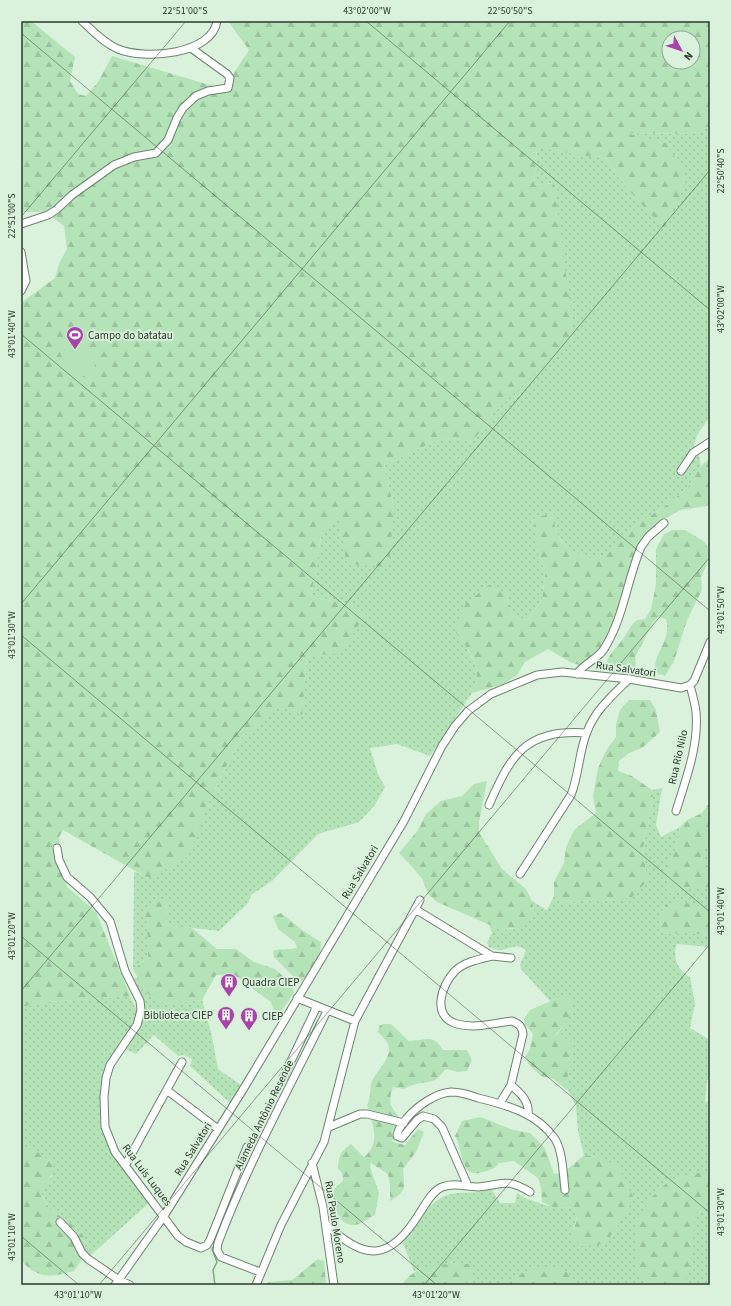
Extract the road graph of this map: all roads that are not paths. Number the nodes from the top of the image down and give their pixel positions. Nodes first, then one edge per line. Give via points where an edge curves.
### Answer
1 (82, 21) edge
2 (217, 21) edge
3 (191, 48) junction
4 (21, 224) edge
5 (21, 252) edge
6 (21, 291) edge
7 (710, 442) edge
8 (681, 471) dead end
9 (664, 523) dead end
10 (710, 642) edge
11 (576, 674) junction
12 (629, 679) junction
13 (690, 685) junction
14 (586, 733) junction
15 (489, 805) dead end
16 (676, 811) dead end
17 (56, 848) dead end
18 (520, 874) dead end
19 (420, 900) dead end
20 (415, 909) junction
21 (492, 956) junction
22 (511, 958) dead end
23 (297, 998) junction
24 (317, 1006) junction
25 (328, 1011) junction
26 (355, 1021) junction
27 (182, 1062) dead end
28 (283, 1078) dead end
29 (511, 1085) junction
30 (168, 1090) junction
31 (500, 1103) junction
32 (528, 1115) junction
33 (404, 1123) junction
34 (329, 1127) junction
35 (218, 1129) junction
36 (247, 1147) dead end
37 (312, 1163) junction
38 (126, 1164) junction
39 (468, 1186) junction
40 (565, 1190) dead end
41 (530, 1192) dead end
42 (164, 1216) junction
43 (60, 1222) dead end
44 (326, 1224) junction
45 (210, 1240) joint
46 (260, 1272) junction
47 (117, 1283) edge
48 (130, 1285) edge
49 (256, 1285) edge
50 (334, 1285) edge

1 - 3 street via 118,49 158,54
2 - 3 street via 214,33
3 - 4 street via 227,74 230,78 228,88 196,96 183,108 176,118 168,140 156,153 134,157 114,165 72,195 56,210
5 - 6 street via 26,281
7 - 8 street via 693,453
9 - 11 street via 648,537 642,547 615,629 604,648
10 - 13 street via 698,674
11 - 12 street, Rua Salvatori
11 - 23 street, Rua Salvatori via 562,672 537,675 512,684 491,694 468,711 455,726 404,821
12 - 13 street, Rua Salvatori via 673,688
12 - 14 street via 600,709
13 - 16 street, Rua Rio Nilo via 696,711 696,737
14 - 15 street via 556,733 520,750 509,764
14 - 18 street via 571,795
17 - 38 street, Rua Luis Luques via 58,860 67,877 90,897 110,921 125,971 140,1001 140,1017 137,1024 110,1065 104,1097 105,1127 115,1152
19 - 20 street
20 - 21 street
20 - 26 street
21 - 22 street
21 - 29 street via 467,963 455,971 440,1000 447,1019 456,1024 472,1026 512,1022 522,1028 523,1034
23 - 24 street
23 - 35 street, Rua Salvatori
24 - 25 street
24 - 28 street, Alameda Antônio Resende
25 - 26 street
25 - 46 street, Alameda Antônio Resende via 254,1156 218,1243 217,1250 221,1257
26 - 34 street
27 - 30 street
29 - 31 street
29 - 32 street via 528,1104
30 - 35 street
30 - 38 street
31 - 32 street
31 - 33 street via 460,1093 441,1094 422,1104
32 - 40 street via 546,1130 559,1148
33 - 34 street via 360,1114
33 - 39 street via 397,1132 398,1138 402,1138 423,1116 434,1119 442,1127
34 - 37 street
35 - 42 street, Rua Salvatori
36 - 45 street, Alameda Antônio Resende
37 - 44 street, Rua Paulo Moreno
37 - 46 street
38 - 42 street, Rua Luis Luques
39 - 41 street via 510,1182
39 - 44 street via 452,1185 438,1190 426,1202 403,1238 377,1252 358,1248
42 - 45 street, Rua Luis Luques via 178,1236 189,1244 204,1248
42 - 47 street, Rua Salvatori
43 - 47 street via 74,1237 82,1253
44 - 50 street, Rua Paulo Moreno
46 - 49 street
47 - 48 street

